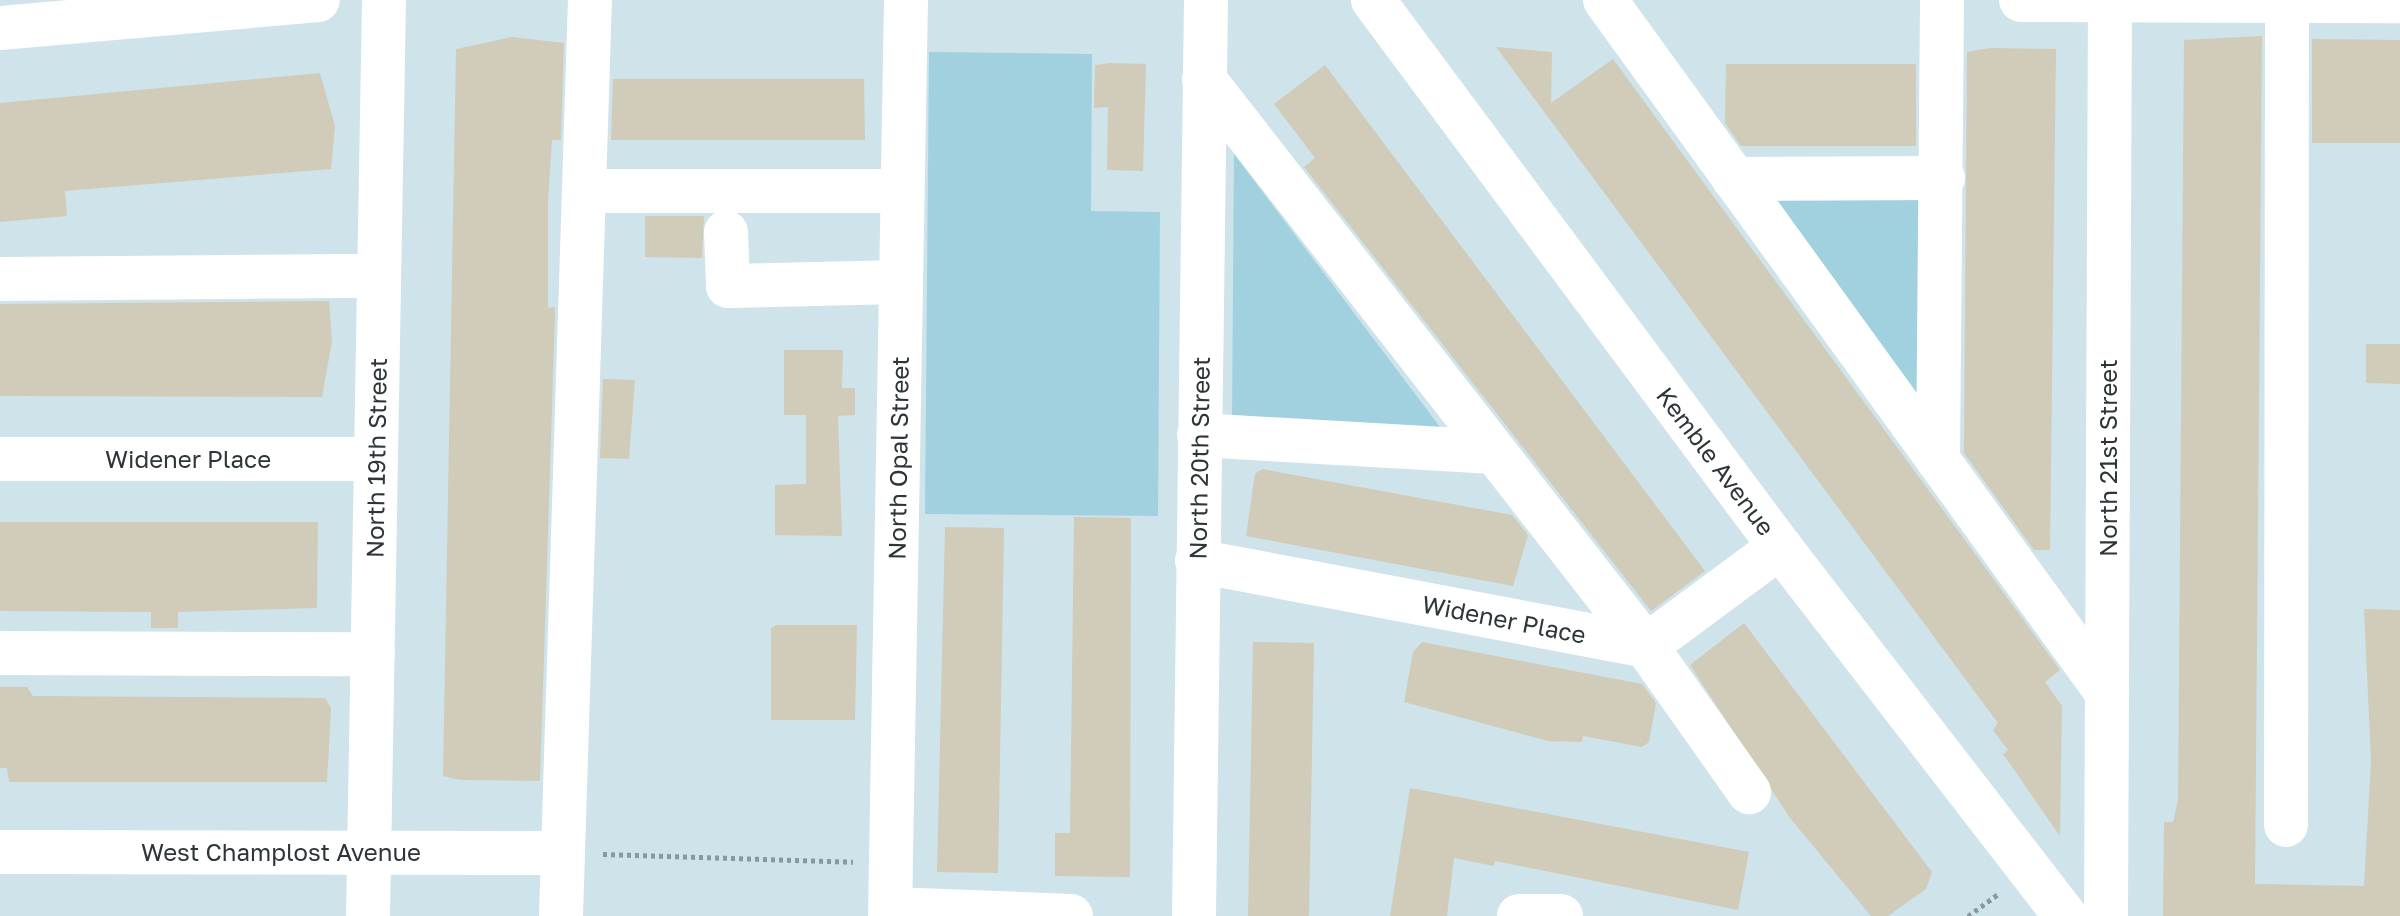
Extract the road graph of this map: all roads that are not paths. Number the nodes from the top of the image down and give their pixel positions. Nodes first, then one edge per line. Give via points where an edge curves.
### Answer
1 (318, 0) edge
2 (384, 0) edge
3 (590, 0) edge
4 (906, 0) edge
5 (1206, 0) edge
6 (1373, 0) edge
7 (1605, 0) edge
8 (1942, 0) edge
9 (2021, 0) edge
10 (2110, 0) edge
11 (2287, 1) edge
12 (2400, 1) edge
13 (171, 6) edge
14 (0, 28) edge
15 (1204, 79) junction
16 (1943, 178) junction
17 (1734, 179) junction
18 (584, 191) junction
19 (902, 191) junction
20 (726, 232) dead end
21 (378, 276) junction
22 (0, 279) edge
23 (901, 282) junction
24 (1199, 435) junction
25 (1495, 452) junction
26 (0, 459) edge
27 (376, 459) junction
28 (1938, 460) junction
29 (1780, 547) junction
30 (1197, 561) junction
31 (1646, 646) junction
32 (0, 653) edge
33 (373, 654) junction
34 (2107, 693) junction
35 (1749, 792) dead end
36 (2286, 825) dead end
37 (369, 851) junction
38 (0, 852) edge
39 (562, 853) junction
40 (890, 912) edge
41 (368, 916) edge
42 (561, 916) edge
43 (1071, 916) edge
44 (1194, 916) edge
45 (1519, 916) edge
46 (1561, 916) edge
47 (2065, 916) edge
48 (2106, 916) edge

1 - 13 street
2 - 21 street, North 19th Street
3 - 18 street
4 - 19 street, North Opal Street
5 - 15 street, North 20th Street
6 - 29 street, Kemble Avenue
7 - 17 street
8 - 16 street
9 - 10 street
10 - 11 street
10 - 34 street, North 21st Street
11 - 12 street
11 - 36 street
13 - 14 street
15 - 24 street, North 20th Street
15 - 25 street
16 - 17 street
16 - 28 street
17 - 28 street
18 - 19 street
18 - 39 street
19 - 23 street, North Opal Street
20 - 23 street via 728,286
21 - 22 street
21 - 27 street, North 19th Street
23 - 40 street, North Opal Street
24 - 25 street
24 - 30 street, North 20th Street
25 - 31 street
26 - 27 street, Widener Place
27 - 33 street, North 19th Street
28 - 34 street
29 - 31 street
29 - 47 street, Kemble Avenue
30 - 31 street, Widener Place
30 - 44 street, North 20th Street
31 - 35 street
32 - 33 street
33 - 37 street, North 19th Street
34 - 48 street, North 21st Street
37 - 38 street, West Champlost Avenue
37 - 39 street, West Champlost Avenue
37 - 41 street, North 19th Street
39 - 42 street
40 - 43 street
45 - 46 street

